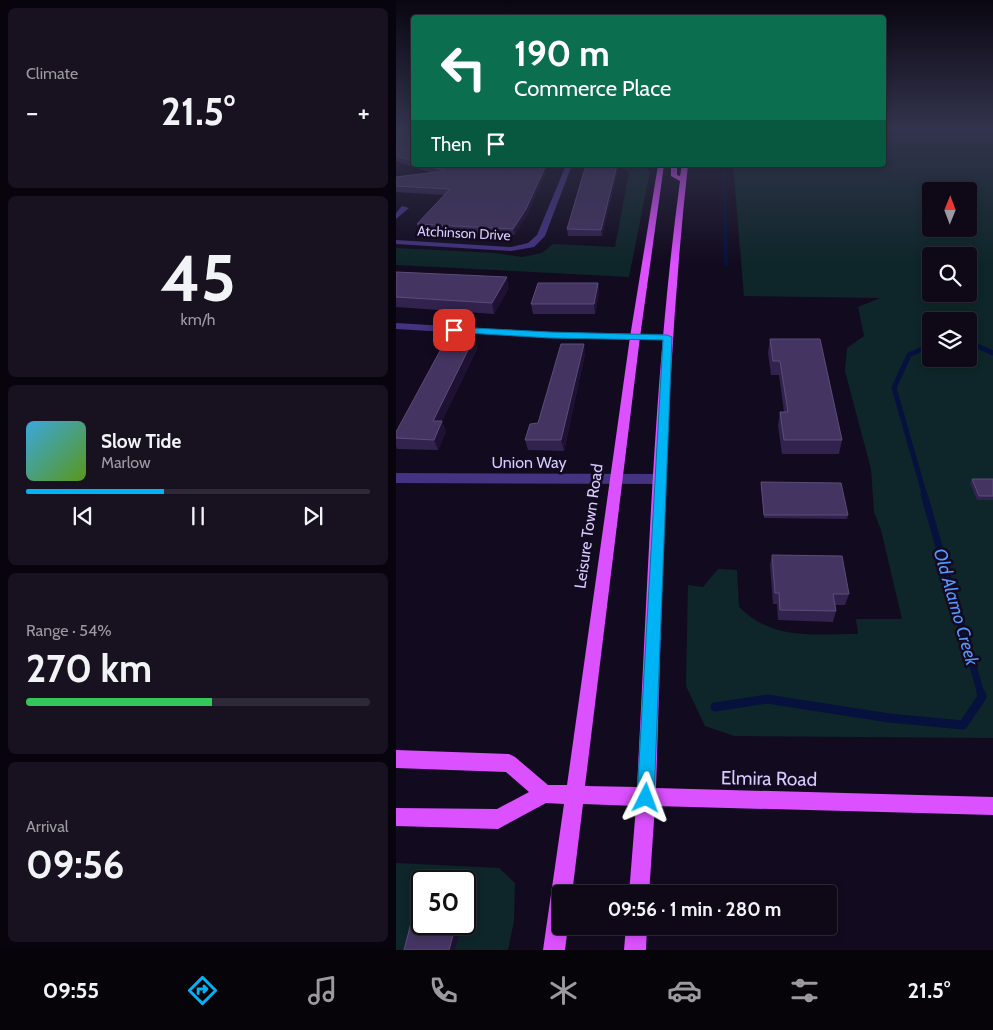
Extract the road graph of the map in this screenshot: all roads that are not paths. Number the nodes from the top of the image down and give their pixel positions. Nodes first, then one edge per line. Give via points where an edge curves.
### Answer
1 (564, 174) edge
2 (660, 174) edge
3 (674, 174) edge
4 (684, 174) edge
5 (683, 180) junction
6 (405, 208) dead end
7 (396, 217) edge
8 (396, 242) edge
9 (396, 326) edge
10 (667, 337) junction
11 (635, 338) junction
12 (396, 478) edge
13 (616, 479) junction
14 (661, 479) junction
15 (396, 758) edge
16 (545, 794) junction
17 (574, 795) junction
18 (646, 798) junction
19 (993, 806) edge
20 (396, 817) edge
21 (563, 885) edge
22 (640, 885) edge
23 (556, 935) edge
24 (636, 935) edge
25 (554, 950) edge
26 (635, 950) edge

1 - 8 street, Atchinson Drive via 541,236 530,245 512,249
2 - 11 main road, Leisure Town Road
3 - 5 main road
4 - 5 main road
5 - 10 main road
6 - 7 street
9 - 11 street
10 - 11 street
10 - 14 main road
11 - 13 main road, Leisure Town Road
12 - 13 street, Union Way
13 - 14 street, Union Way
13 - 17 main road, Leisure Town Road
14 - 18 main road
15 - 16 main road via 509,764
16 - 17 main road, Elmira Road
16 - 20 main road, Elmira Road via 498,819
17 - 18 main road, Elmira Road
17 - 21 main road, Leisure Town Road
18 - 19 main road, Elmira Road
18 - 22 main road
23 - 25 main road
24 - 26 main road

